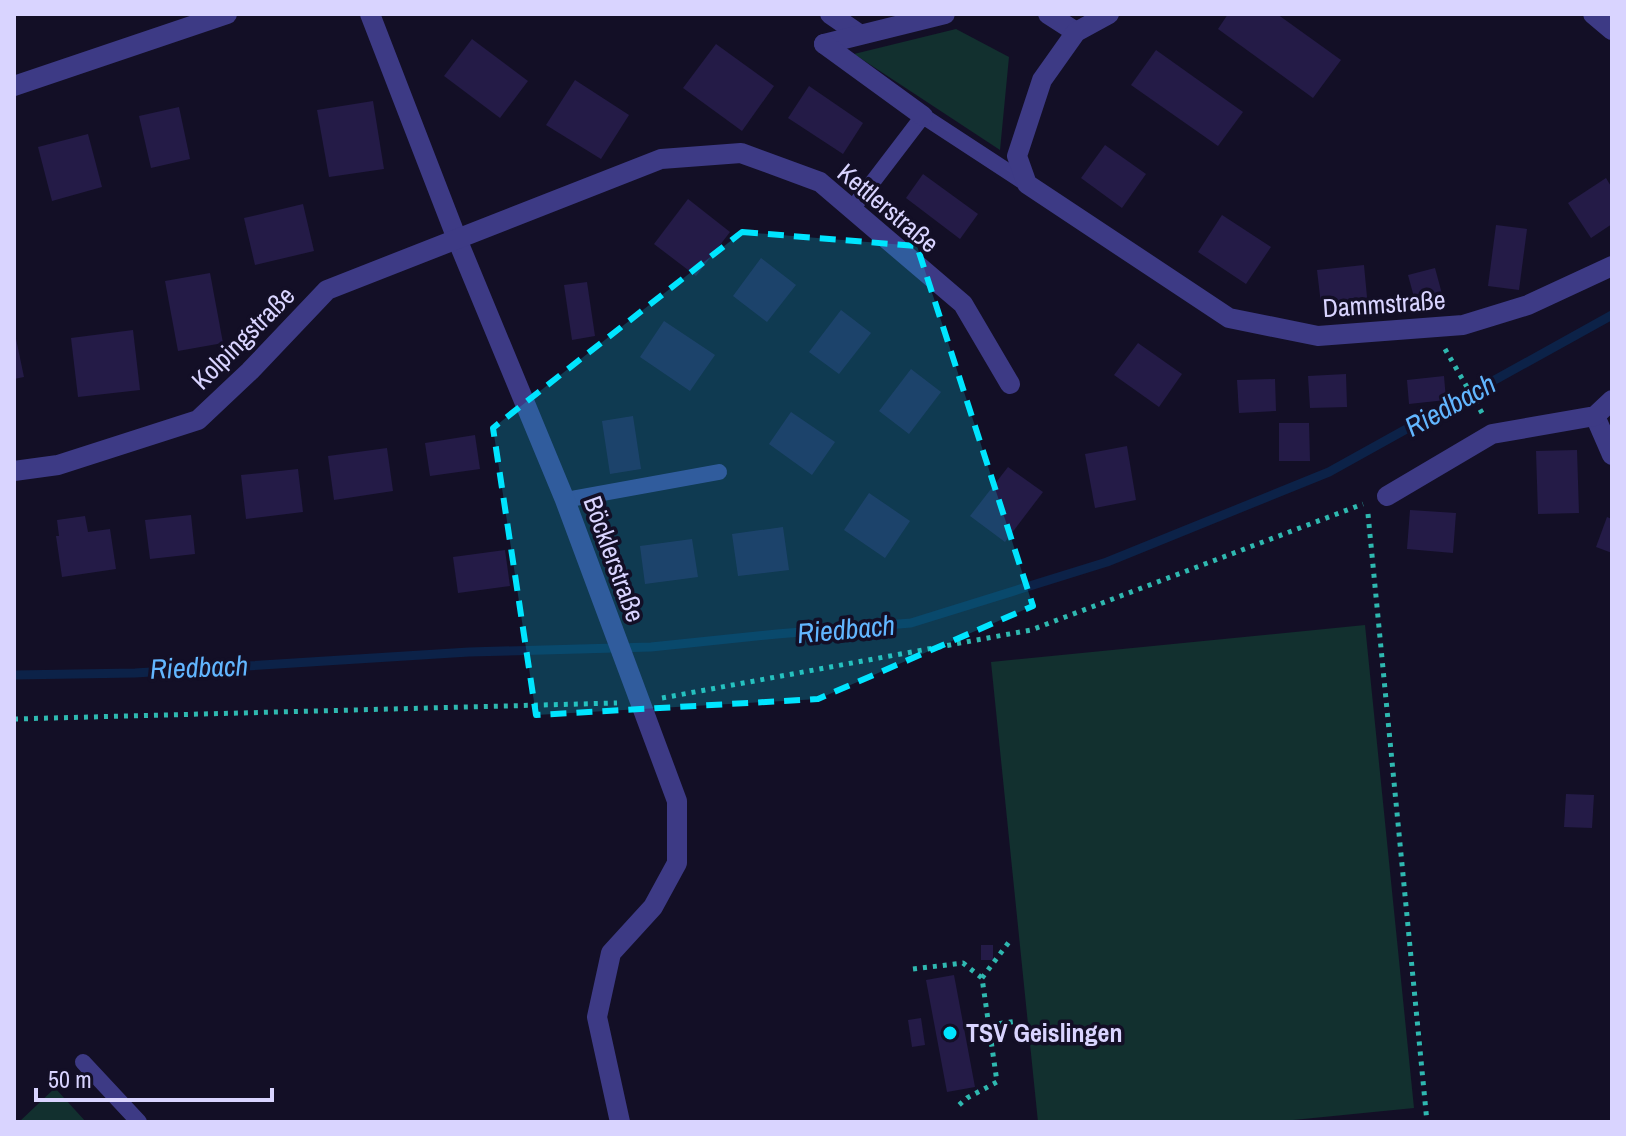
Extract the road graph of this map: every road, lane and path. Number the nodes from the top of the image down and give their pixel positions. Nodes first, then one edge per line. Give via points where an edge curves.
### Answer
1 (227, 14) edge
2 (370, 14) edge
3 (830, 14) edge
4 (945, 14) edge
5 (1048, 14) edge
6 (1109, 14) edge
7 (1593, 14) edge
8 (1612, 30) edge
9 (1076, 32) junction
10 (859, 34) junction
11 (14, 86) edge
12 (923, 116) junction
13 (1027, 184) junction
14 (852, 209) junction
15 (457, 239) junction
16 (1612, 266) edge
17 (1456, 370) dead end
18 (1010, 384) dead end
19 (1476, 400) dead end
20 (1612, 400) edge
21 (1595, 416) junction
22 (1612, 455) edge
23 (14, 471) edge
24 (719, 472) dead end
25 (1387, 496) dead end
26 (565, 500) junction
27 (640, 703) junction
28 (14, 719) edge
29 (1009, 942) dead end
30 (913, 969) dead end
31 (982, 978) junction
32 (1018, 1021) dead end
33 (989, 1025) junction
34 (83, 1062) dead end
35 (959, 1105) dead end
36 (139, 1122) edge
37 (620, 1122) edge
38 (1427, 1122) edge

1 - 11 street
2 - 15 street, Böcklerstraße
3 - 10 street
4 - 10 street
5 - 9 street
6 - 9 street
7 - 8 street
9 - 13 street via 1042,80 1017,156
10 - 12 street via 824,44
12 - 13 lane
12 - 14 lane
13 - 16 street, Dammstraße via 1229,318 1318,336 1463,325 1528,305
14 - 15 street, Kettlerstraße via 820,182 741,153 661,159
14 - 18 street, Kettlerstraße via 963,304
15 - 23 street, Kolpingstraße via 327,290 198,420 58,465
15 - 26 street, Böcklerstraße
17 - 19 path
20 - 21 street
21 - 22 street
21 - 25 street via 1492,434
24 - 26 lane
26 - 27 street, Böcklerstraße
27 - 28 path
27 - 37 street, Böcklerstraße via 677,801 677,863 653,907 611,953 597,1017
27 - 38 path via 1031,630 1366,503
29 - 31 path
30 - 31 path via 963,963
31 - 33 path
32 - 33 path
33 - 35 path via 997,1082
34 - 36 lane

